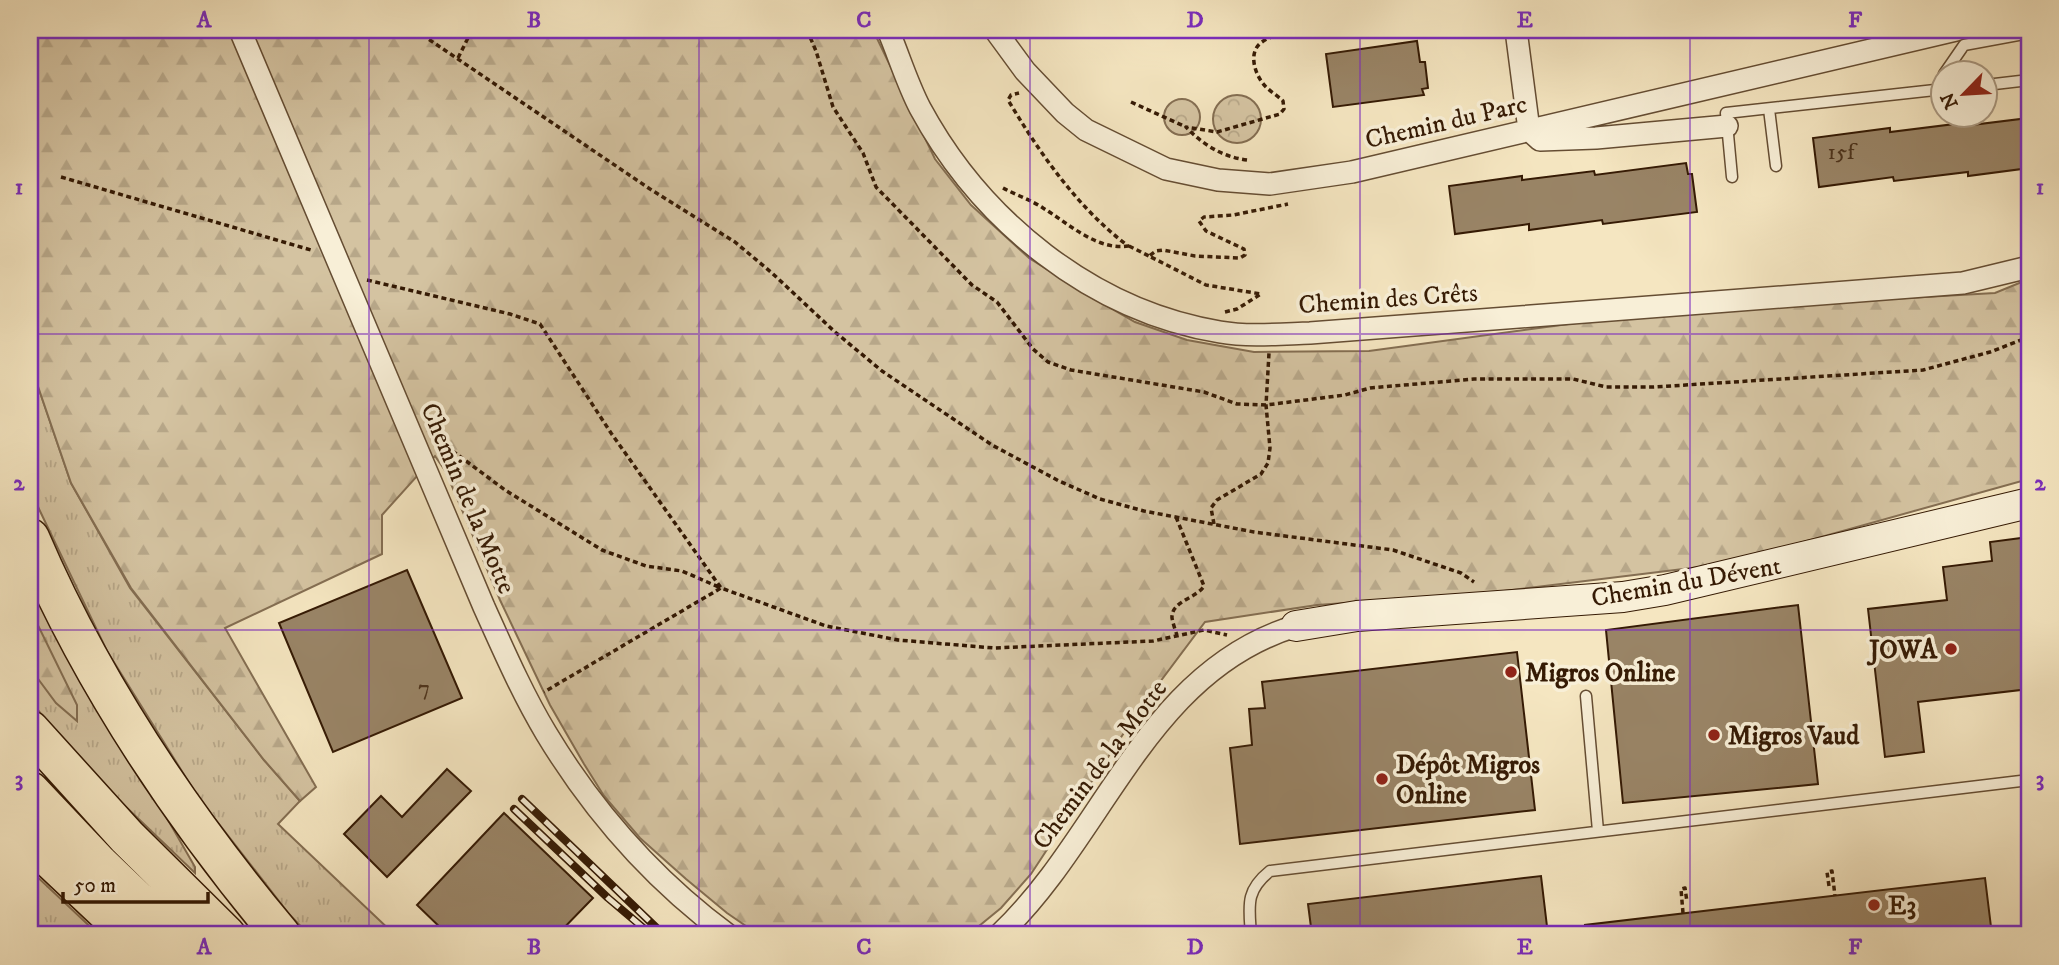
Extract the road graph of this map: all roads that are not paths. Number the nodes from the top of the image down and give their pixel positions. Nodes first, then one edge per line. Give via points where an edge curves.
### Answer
1 (240, 30) edge
2 (888, 30) edge
3 (995, 30) edge
4 (1516, 30) edge
5 (1956, 30) edge
6 (2029, 33) edge
7 (1954, 60) edge
8 (2029, 80) edge
9 (2000, 83) edge
10 (1930, 91) edge
11 (1769, 109) junction
12 (1727, 126) junction
13 (1529, 130) junction
14 (1776, 166) dead end
15 (1732, 177) dead end
16 (2029, 267) edge
17 (2029, 503) edge
18 (30, 538) edge
19 (1296, 626) joint
20 (1586, 696) dead end
21 (30, 730) edge
22 (2029, 782) edge
23 (30, 791) edge
24 (1598, 831) junction
25 (30, 841) edge
26 (131, 935) edge
27 (173, 935) edge
28 (226, 935) edge
29 (281, 935) edge
30 (728, 935) edge
31 (999, 935) edge
32 (1251, 935) edge

1 - 30 street, Chemin de la Motte via 528,701 600,813 670,886
2 - 16 street, Chemin des Crêts via 934,131 973,184 1022,236 1108,296 1170,320 1222,332 1270,334 1963,284
3 - 13 street, Chemin du Parc via 1025,71 1086,130 1166,169 1218,180 1270,184 1352,172
4 - 13 street
5 - 13 street, Chemin du Parc
6 - 7 lane via 1964,45
8 - 9 lane
10 - 11 lane
11 - 12 lane via 1726,113
11 - 14 lane
12 - 13 street via 1540,140
12 - 15 lane
17 - 19 street, Chemin du Dévent via 1665,590 1357,616
18 - 29 highway via 85,650 137,741 204,838
19 - 31 street, Chemin de la Motte via 1252,644 1193,686 1158,723 1044,884
20 - 24 lane
21 - 28 highway via 127,837
22 - 24 lane
23 - 27 highway
24 - 32 lane via 1270,871 1250,895
25 - 26 highway

